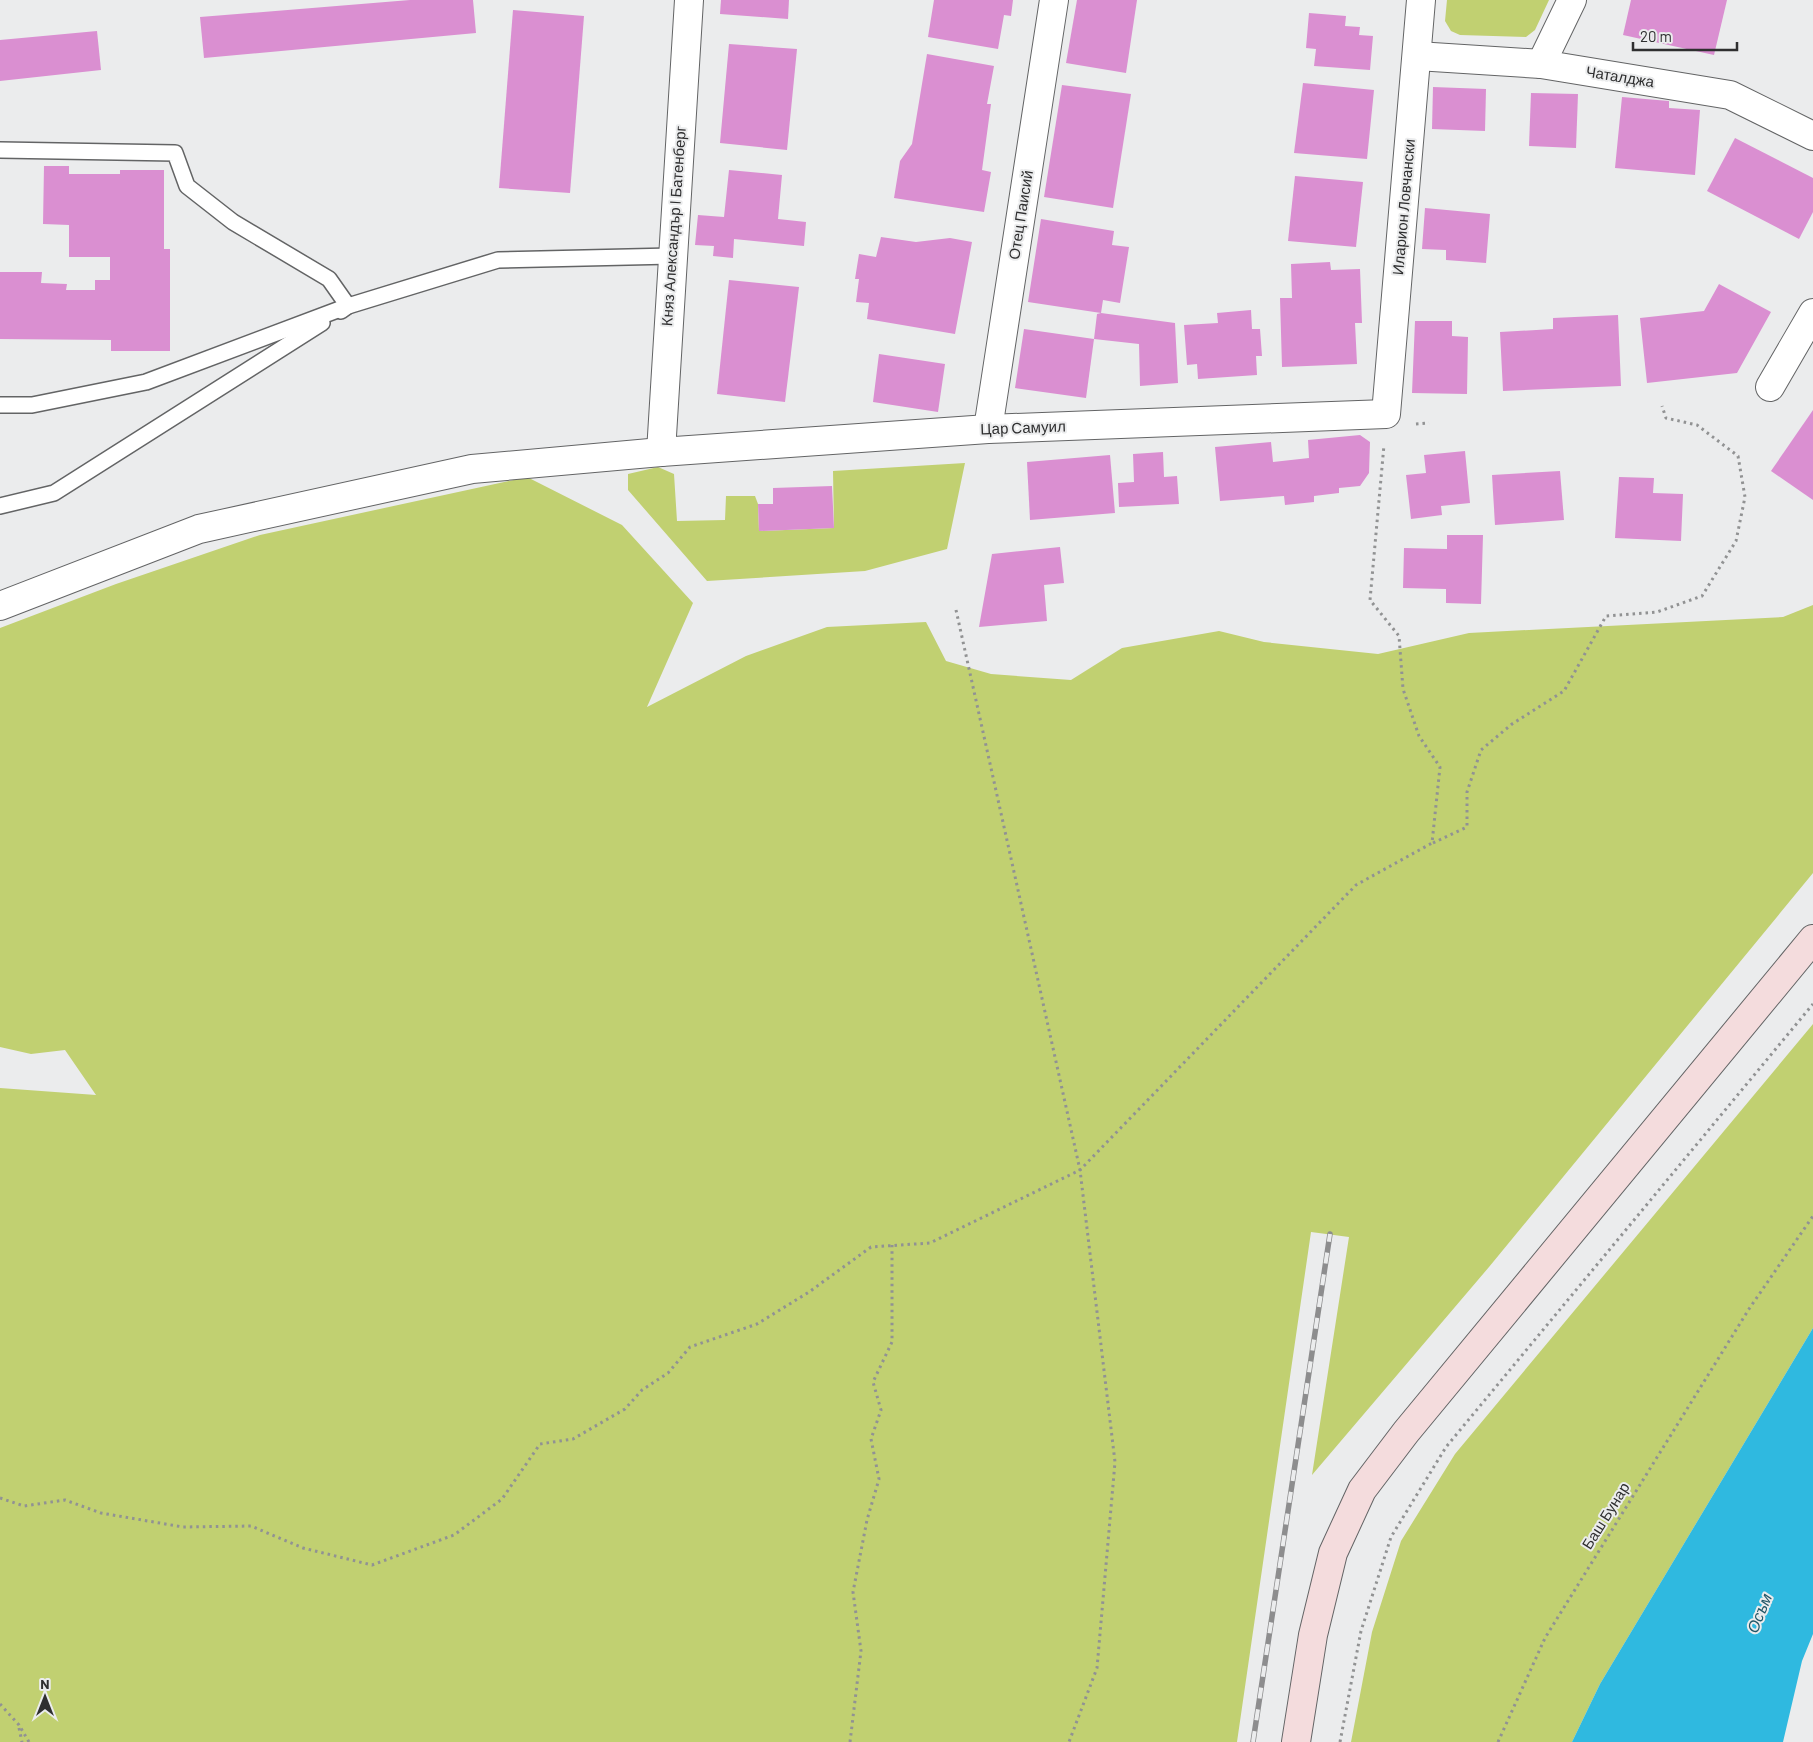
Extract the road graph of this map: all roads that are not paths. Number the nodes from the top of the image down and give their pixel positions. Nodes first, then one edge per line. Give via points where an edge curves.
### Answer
1 (689, 0) edge
2 (1054, 0) edge
3 (1422, 0) edge
4 (1572, 0) edge
5 (1417, 56) junction
6 (1541, 64) junction
7 (1813, 136) edge
8 (0, 150) edge
9 (672, 256) junction
10 (348, 306) junction
11 (1813, 313) edge
12 (1770, 387) dead end
13 (0, 405) edge
14 (1386, 425) joint
15 (988, 429) junction
16 (661, 452) junction
17 (0, 506) edge
18 (0, 606) edge
19 (1813, 939) edge
20 (1296, 1742) edge

1 - 9 street, Княз Александър I Батенберг
2 - 15 street, Отец Паисий
3 - 5 street, Иларион Ловчански
4 - 6 street
5 - 6 street, Чаталджа
5 - 14 street, Иларион Ловчански
6 - 7 street, Чаталджа via 1730,95
8 - 10 lane via 175,153 187,186 233,222 329,278
9 - 10 lane via 498,260
9 - 16 street, Княз Александър I Батенберг
10 - 13 lane via 146,382 32,405
10 - 17 lane via 54,493
11 - 12 street
14 - 15 street, Цар Самуил
15 - 16 street, Цар Самуил
16 - 18 street, Цар Самуил via 472,469 199,530
19 - 20 street via 1406,1432 1362,1490 1332,1553 1313,1634

